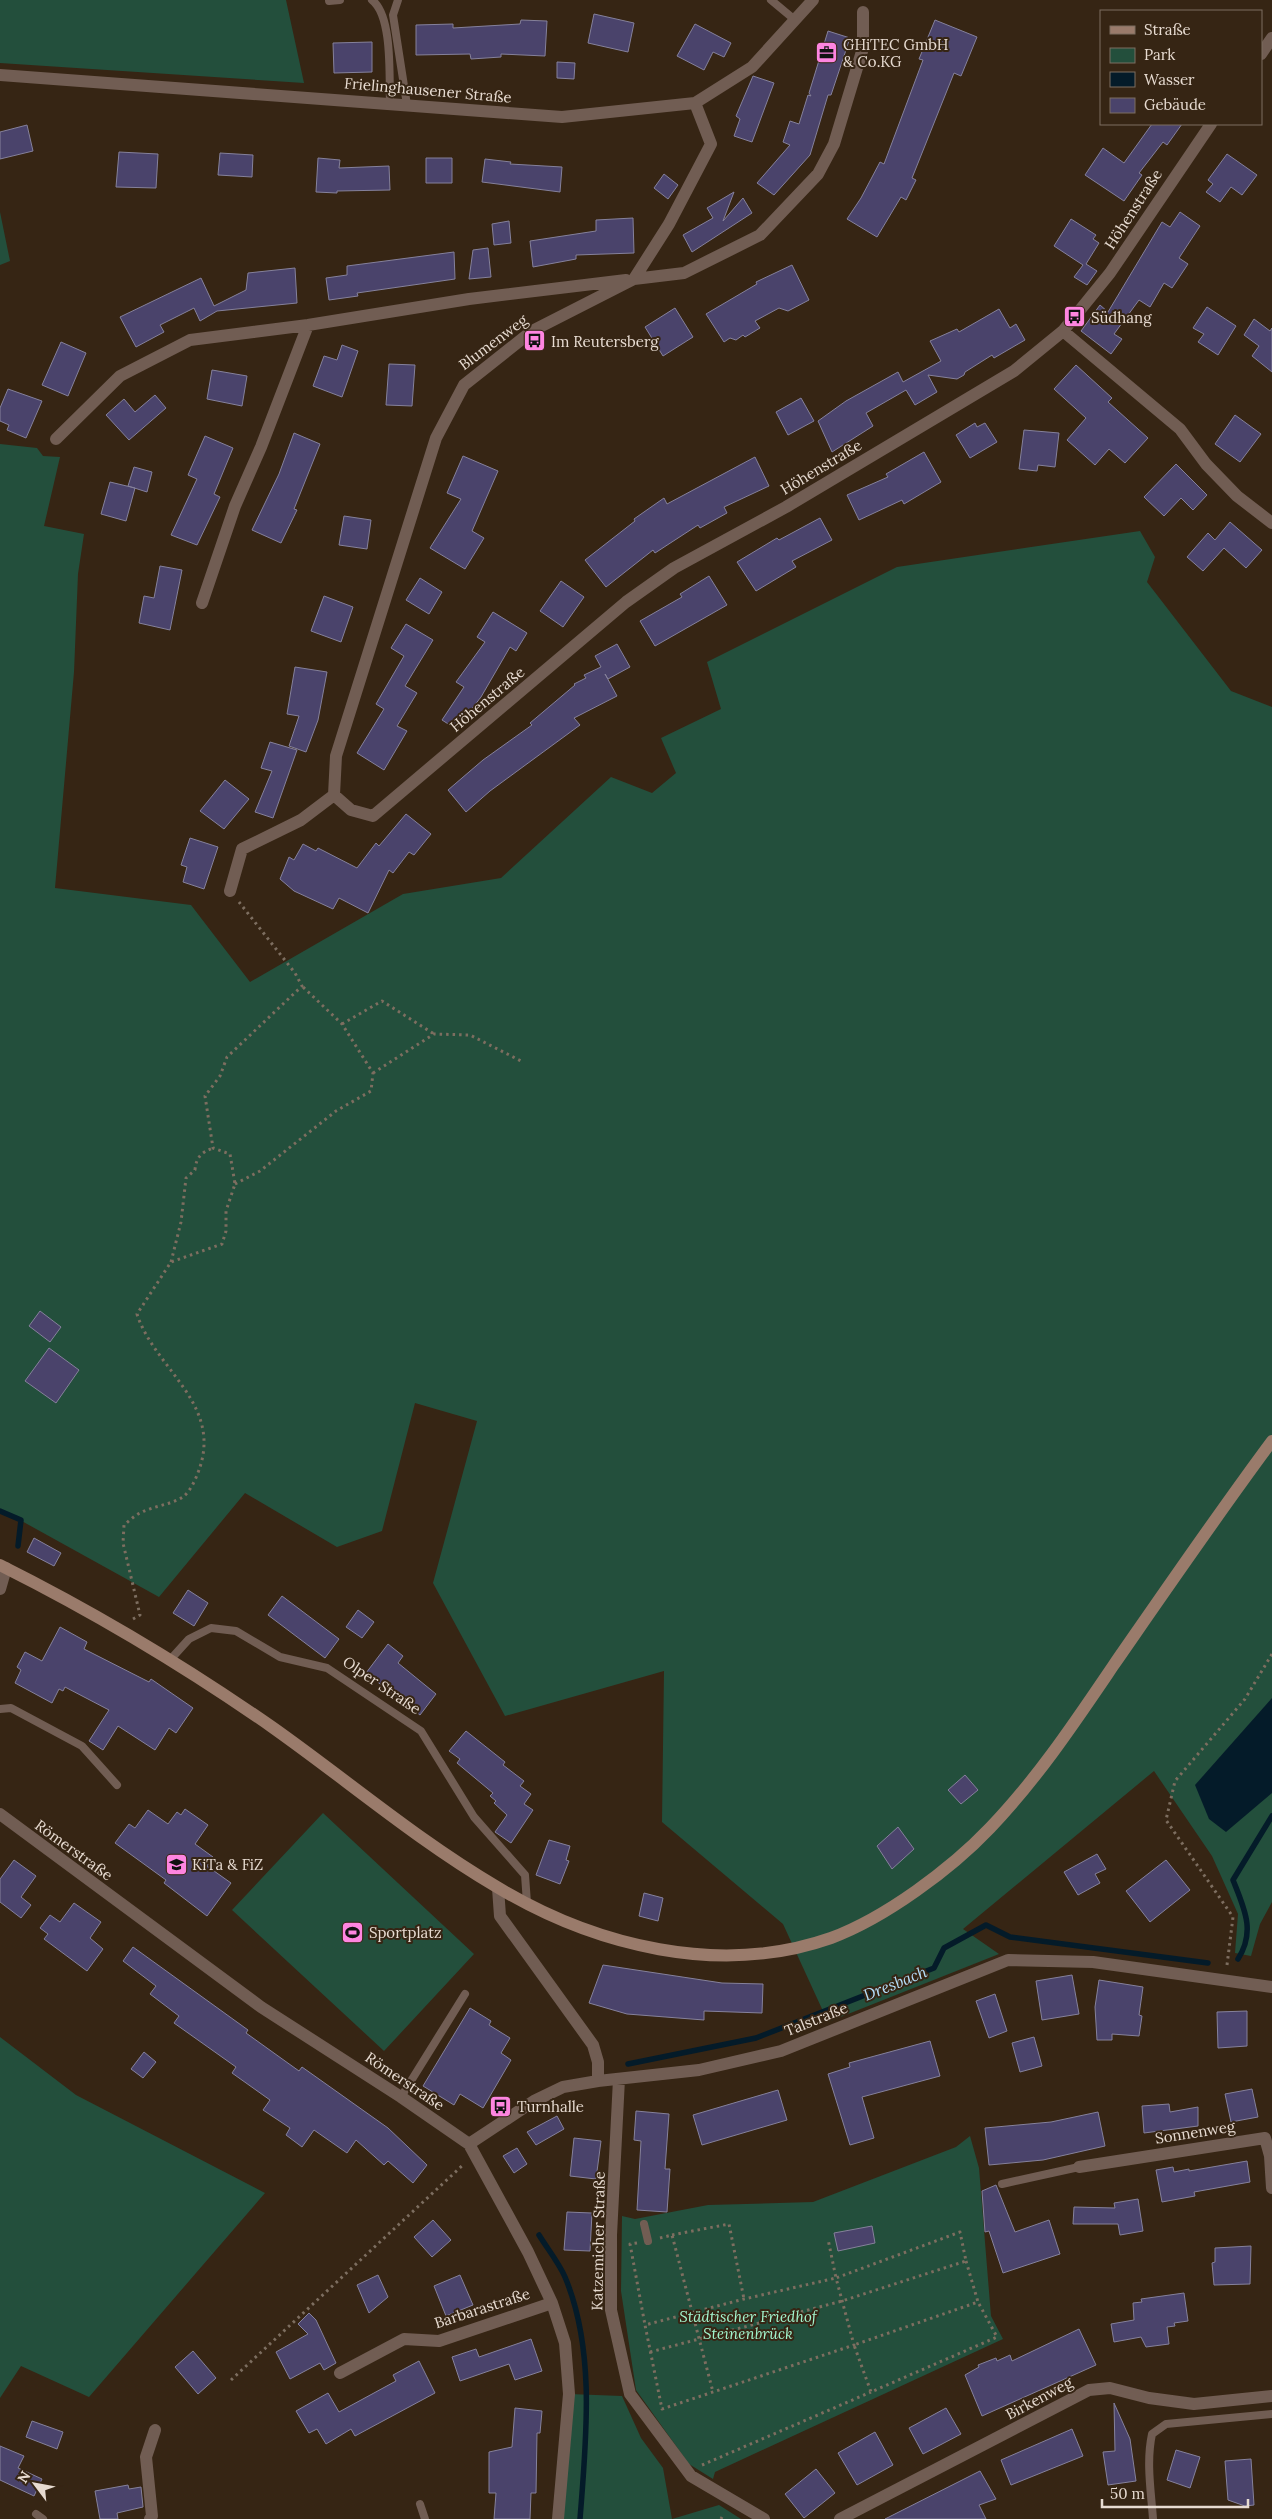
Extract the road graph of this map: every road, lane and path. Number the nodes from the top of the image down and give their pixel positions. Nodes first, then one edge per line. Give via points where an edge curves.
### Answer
1 (340, 0) edge
2 (372, 0) edge
3 (398, 0) edge
4 (771, 0) edge
5 (813, 0) edge
6 (329, 1) edge
7 (863, 12) dead end
8 (795, 20) junction
9 (1272, 38) edge
10 (1262, 53) edge
11 (0, 75) edge
12 (695, 103) junction
13 (390, 104) junction
14 (407, 105) junction
15 (1210, 125) edge
16 (634, 279) junction
17 (308, 325) junction
18 (1063, 331) junction
19 (56, 439) dead end
20 (1272, 523) edge
21 (202, 603) dead end
22 (334, 795) junction
23 (230, 891) joint
24 (302, 986) junction
25 (342, 1024) junction
26 (434, 1034) junction
27 (523, 1062) dead end
28 (373, 1073) junction
29 (213, 1148) junction
30 (235, 1184) junction
31 (171, 1262) junction
32 (1272, 1441) edge
33 (3, 1566) edge
34 (0, 1589) edge
35 (115, 1629) junction
36 (1272, 1654) edge
37 (169, 1661) junction
38 (0, 1709) edge
39 (117, 1785) dead end
40 (0, 1814) edge
41 (498, 1888) junction
42 (527, 1903) junction
43 (1225, 1980) junction
44 (1272, 1987) edge
45 (465, 1994) dead end
46 (619, 2079) junction
47 (598, 2081) junction
48 (401, 2097) junction
49 (472, 2149) junction
50 (1079, 2167) joint
51 (1002, 2184) dead end
52 (1272, 2188) edge
53 (644, 2224) dead end
54 (672, 2235) junction
55 (828, 2239) dead end
56 (648, 2241) junction
57 (966, 2261) junction
58 (836, 2278) junction
59 (744, 2299) junction
60 (842, 2301) junction
61 (552, 2302) junction
62 (978, 2302) junction
63 (691, 2314) junction
64 (645, 2325) junction
65 (699, 2340) junction
66 (854, 2345) junction
67 (650, 2352) junction
68 (340, 2373) dead end
69 (231, 2380) dead end
70 (713, 2392) junction
71 (872, 2392) junction
72 (1272, 2396) edge
73 (662, 2409) junction
74 (1272, 2414) edge
75 (667, 2417) dead end
76 (155, 2430) dead end
77 (696, 2457) dead end
78 (420, 2504) dead end
79 (36, 2514) dead end
80 (43, 2519) edge
81 (150, 2519) edge
82 (425, 2519) edge
83 (558, 2519) edge
84 (764, 2519) edge
85 (840, 2519) edge
86 (1153, 2519) edge

1 - 6 lane
2 - 13 lane via 379,6 385,24
3 - 14 lane via 392,15
4 - 8 lane
5 - 8 street, Frielinghausener Straße
7 - 16 street, Blumenweg via 863,48 834,144 818,174 760,235 684,273
8 - 12 street, Frielinghausener Straße via 752,67
9 - 10 street
11 - 13 street, Frielinghausener Straße
12 - 14 street, Frielinghausener Straße via 562,116
12 - 16 street via 711,144 669,224
13 - 14 street, Frielinghausener Straße
15 - 18 street, Höhenstraße via 1110,273
16 - 17 street via 469,299
16 - 22 street, Blumenweg via 532,331 464,385 436,438 390,581 336,756
17 - 19 street via 190,340 120,376
17 - 21 street via 262,447 235,506
18 - 20 street via 1180,429 1206,464 1237,496
18 - 22 street, Höhenstraße via 1014,371 786,507 674,568 626,602 373,816 351,810
22 - 23 street via 302,820 242,849
23 - 24 path
24 - 25 path
24 - 29 path via 227,1058 220,1076 205,1096
25 - 26 path via 382,1002
25 - 28 path
26 - 27 path via 470,1035
26 - 28 path
28 - 30 path via 371,1091 336,1110 260,1171
29 - 30 path via 230,1154
29 - 31 path via 202,1152 195,1170 186,1178 181,1222
30 - 31 path via 226,1211 222,1244
31 - 35 path via 137,1314 142,1330 189,1394 203,1424 205,1453 197,1477 184,1496 140,1512 124,1525 124,1543 140,1615
32 - 42 main road via 1019,1796 948,1867 876,1916 831,1937 777,1951 723,1956 669,1951 616,1939 577,1926
33 - 34 street
33 - 35 main road
35 - 37 main road
36 - 43 path via 1246,1699 1175,1781 1166,1820 1233,1917
37 - 41 main road via 275,1729 420,1837
37 - 42 lane, Olper Straße via 189,1639 211,1628 236,1631 280,1657 327,1668 421,1731 474,1817 525,1875
38 - 39 lane via 11,1708 82,1746
40 - 48 street, Römerstraße via 261,2008
41 - 42 main road
41 - 47 street via 500,1916 593,2045 598,2062
43 - 44 street, Talstraße
43 - 46 street, Talstraße via 1093,1962 1008,1960 781,2051 699,2070
45 - 48 lane
46 - 47 street, Talstraße
46 - 84 street, Katzemicher Straße via 611,2235 612,2310 630,2394 692,2476
47 - 49 street, Talstraße via 563,2088 534,2101
48 - 49 street, Römerstraße
49 - 61 street, Römerstraße
49 - 69 path
50 - 51 lane
50 - 52 street, Sonnenweg via 1265,2138
53 - 56 lane
54 - 56 path
54 - 59 path via 729,2224
54 - 63 path
55 - 58 path
56 - 64 path via 630,2244
57 - 58 path via 960,2232
57 - 60 path
57 - 62 path
58 - 59 path
58 - 60 path
59 - 63 path
60 - 65 path
60 - 66 path
61 - 68 street, Barbarastraße via 439,2341 404,2339
61 - 83 street, Römerstraße via 565,2343 569,2394
62 - 66 path
62 - 71 path via 997,2337
63 - 64 path
63 - 65 path
64 - 67 path
65 - 67 path
65 - 70 path
66 - 70 path
66 - 71 path
67 - 73 path
70 - 73 path
71 - 77 path via 702,2466
72 - 85 street, Birkenweg via 1194,2404 1149,2398 1110,2388 1089,2390
73 - 75 path
74 - 86 lane via 1166,2424 1152,2434 1149,2447
76 - 81 street via 146,2457
78 - 82 lane
79 - 80 lane

